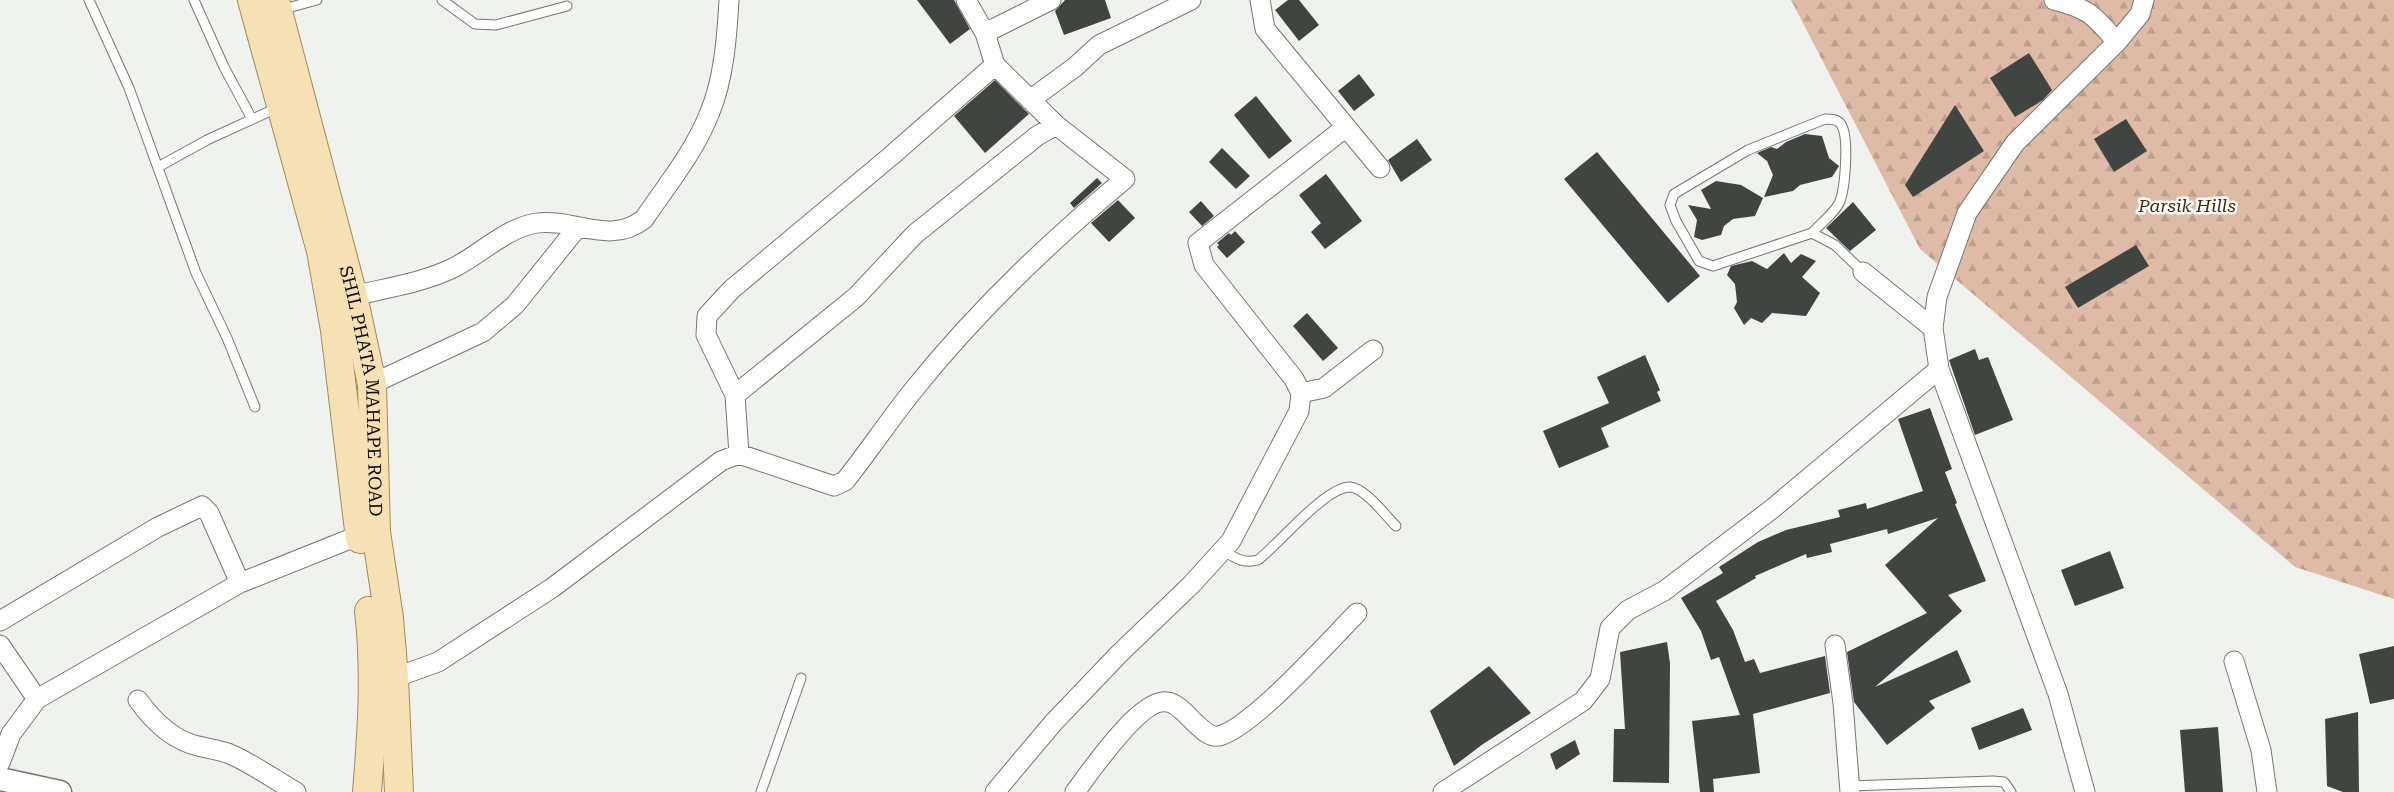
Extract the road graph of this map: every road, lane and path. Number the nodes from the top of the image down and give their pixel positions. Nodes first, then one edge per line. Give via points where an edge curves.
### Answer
1 (89, 0) edge
2 (194, 0) edge
3 (252, 0) edge
4 (317, 0) edge
5 (442, 0) edge
6 (729, 0) edge
7 (966, 0) edge
8 (1051, 0) edge
9 (1191, 0) edge
10 (1260, 0) edge
11 (2054, 0) edge
12 (2144, 0) edge
13 (276, 5) edge
14 (567, 6) dead end
15 (985, 33) junction
16 (2117, 42) junction
17 (995, 64) junction
18 (1030, 100) junction
19 (291, 102) junction
20 (252, 119) junction
21 (1056, 125) junction
22 (1346, 127) junction
23 (158, 167) junction
24 (1380, 168) dead end
25 (576, 228) junction
26 (1812, 233) junction
27 (1862, 272) joint
28 (353, 296) junction
29 (1933, 328) junction
30 (1373, 350) dead end
31 (1939, 369) junction
32 (372, 384) junction
33 (1301, 393) junction
34 (735, 395) junction
35 (255, 407) dead end
36 (739, 454) junction
37 (1396, 526) dead end
38 (368, 534) junction
39 (1222, 550) junction
40 (240, 583) junction
41 (1357, 613) dead end
42 (0, 621) edge
43 (0, 645) edge
44 (1835, 646) dead end
45 (2234, 661) dead end
46 (394, 678) junction
47 (801, 678) dead end
48 (37, 699) junction
49 (138, 700) dead end
50 (0, 764) edge
51 (0, 779) edge
52 (1850, 789) edge
53 (60, 792) edge
54 (296, 792) edge
55 (367, 792) edge
56 (399, 792) edge
57 (761, 792) edge
58 (996, 792) edge
59 (1075, 792) edge
60 (1442, 792) edge
61 (2011, 792) edge
62 (2085, 792) edge
63 (2267, 792) edge

1 - 23 lane via 129,88
2 - 20 lane via 224,68
3 - 19 main road, SHIL PHATA MAHAPE ROAD
4 - 13 lane
5 - 14 lane via 475,24 496,25
6 - 25 street via 721,70 711,112 693,146 644,219 633,228 614,231
7 - 15 street
8 - 15 street
9 - 18 street via 1099,46
10 - 22 street via 1265,29
11 - 16 street via 2078,6 2090,13
12 - 16 street via 2140,14
13 - 19 main road, SHIL PHATA MAHAPE ROAD
15 - 17 street
16 - 29 street via 2015,143 1968,213 1937,296
17 - 18 street
17 - 34 street via 732,289 707,316 706,334
18 - 21 street
19 - 20 lane
19 - 28 main road, SHIL PHATA MAHAPE ROAD
19 - 38 main road, SHIL PHATA MAHAPE ROAD via 335,330
20 - 23 lane
21 - 34 street via 915,234 856,297
21 - 36 street via 1125,180 1043,250 974,322 912,392 845,481 834,486
22 - 24 street
22 - 33 street via 1198,243 1204,264 1277,356
23 - 35 lane via 196,273
25 - 28 street via 536,223 510,233 447,271
25 - 32 street via 515,305 483,332
26 - 26 lane via 1713,266 1699,261 1670,205 1674,194 1748,150 1832,119 1839,122 1846,142 1840,200
26 - 27 lane via 1835,244
27 - 29 street
28 - 32 main road, SHIL PHATA MAHAPE ROAD
29 - 31 street
30 - 33 street via 1324,388
31 - 60 street via 1772,509 1664,591 1628,610 1610,628 1600,680 1583,701
31 - 62 street via 2058,694
32 - 38 main road, SHIL PHATA MAHAPE ROAD
33 - 39 street via 1299,411 1231,541
34 - 36 street
36 - 46 street via 721,461 552,588 438,662
37 - 39 lane via 1366,494 1350,487 1336,491 1318,503 1258,560 1241,561
38 - 40 street
38 - 46 main road, SHIL PHATA MAHAPE ROAD via 389,618
38 - 55 main road, SHIL PHATA MAHAPE ROAD via 373,712
39 - 58 street via 1053,723
40 - 42 street via 209,513 202,506 158,527
40 - 48 street
41 - 59 street via 1267,703 1222,735 1207,734 1178,707 1167,702 1153,704 1128,725
43 - 48 street
44 - 52 street
45 - 63 street via 2261,750
46 - 56 main road, SHIL PHATA MAHAPE ROAD
47 - 57 lane
48 - 50 street via 11,734
49 - 54 street via 161,727 177,738 232,755
51 - 53 street
52 - 61 lane via 1993,780 2004,782

